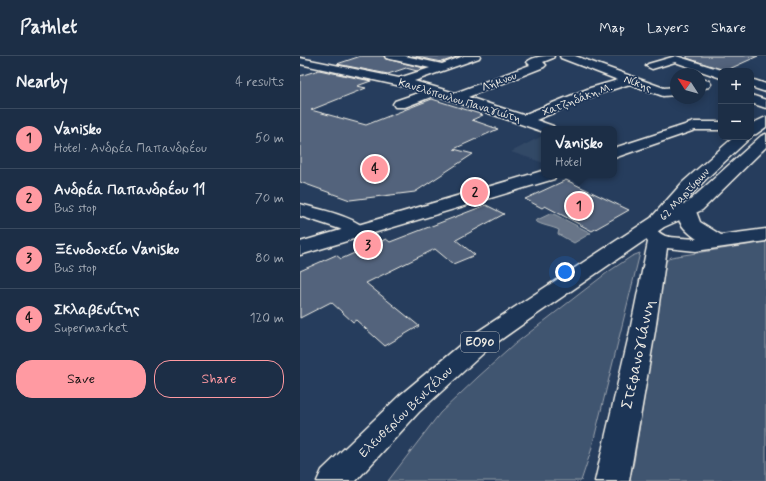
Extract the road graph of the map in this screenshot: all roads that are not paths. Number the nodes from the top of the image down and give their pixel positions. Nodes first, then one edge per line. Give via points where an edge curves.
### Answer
1 (390, 56) edge
2 (475, 56) edge
3 (549, 56) edge
4 (565, 56) edge
5 (300, 61) edge
6 (442, 67) junction
7 (706, 68) edge
8 (706, 68) edge
9 (670, 72) dead end
10 (718, 73) edge
11 (630, 80) junction
12 (402, 82) junction
13 (706, 82) edge
14 (754, 84) edge
15 (766, 88) edge
16 (436, 91) junction
17 (670, 92) edge
18 (456, 97) junction
19 (754, 100) edge
20 (400, 104) dead end
21 (766, 104) edge
22 (766, 111) edge
23 (754, 113) edge
24 (524, 120) junction
25 (766, 120) edge
26 (718, 121) edge
27 (541, 126) edge
28 (718, 126) edge
29 (701, 127) junction
30 (718, 131) edge
31 (718, 133) edge
32 (759, 137) edge
33 (732, 140) edge
34 (617, 152) edge
35 (541, 177) edge
36 (300, 210) edge
37 (687, 210) junction
38 (654, 231) junction
39 (358, 232) junction
40 (766, 235) edge
41 (719, 242) junction
42 (300, 249) edge
43 (334, 481) edge
44 (612, 481) edge

1 - 6 street
2 - 6 street
3 - 18 street, Λήμνου via 533,62 540,65
4 - 11 street, Νίκης
5 - 12 street, Κανελόπουλου Παναγιώτη
6 - 12 street
7 - 9 street via 675,59 652,66
8 - 10 street
10 - 13 street
11 - 17 street, Νίκης
11 - 24 street, Χατζηδάκη Μ. via 594,91
12 - 16 street, Κανελόπουλου Παναγιώτη
14 - 15 street
16 - 18 street, Κανελόπουλου Παναγιώτη
16 - 20 street
18 - 24 street, Κανελόπουλου Παναγιώτη
19 - 21 street
22 - 23 street
24 - 27 street, Κανελόπουλου Παναγιώτη
25 - 32 street, 62 Μαρτύρων / ΕΟ90
26 - 29 street
28 - 29 street
29 - 30 street
29 - 31 street
29 - 34 street via 683,129
32 - 37 street, 62 Μαρτύρων / ΕΟ90 via 702,200
33 - 38 street, 62 Μαρτύρων / ΕΟ90 via 679,197
35 - 39 street
36 - 39 street via 348,225
37 - 38 street, 62 Μαρτύρων / ΕΟ90
37 - 41 street via 688,220 696,229
38 - 41 street via 696,245
38 - 43 street, Ελευθερίου Βενιζέλου / ΕΟ90 via 521,313 480,342 409,404
38 - 44 street, Στεφανογιάννη via 650,293
39 - 42 street
40 - 41 street

